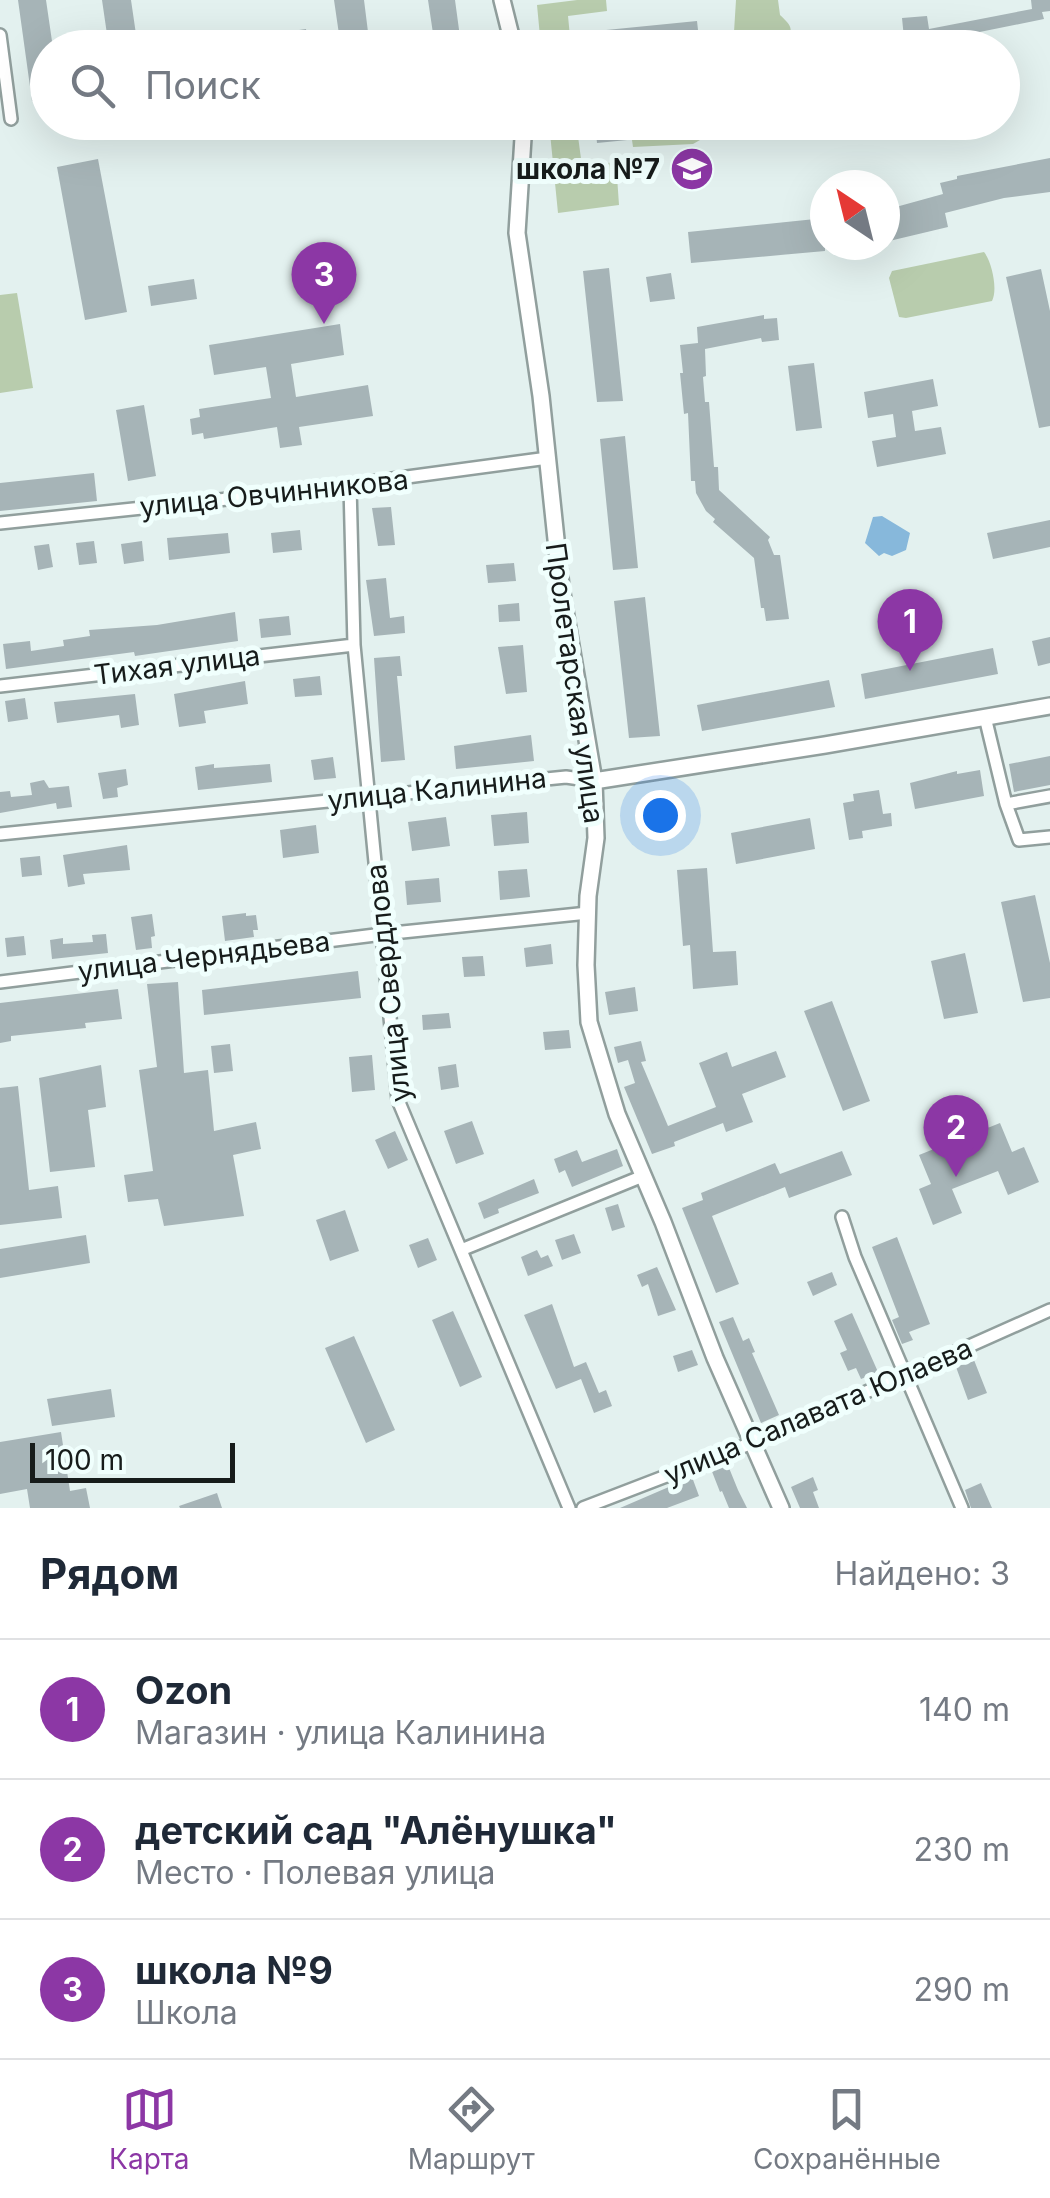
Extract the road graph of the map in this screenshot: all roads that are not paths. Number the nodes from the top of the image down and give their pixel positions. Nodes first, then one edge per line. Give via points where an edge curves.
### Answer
1 (502, 0) edge
2 (510, 30) edge
3 (0, 35) edge
4 (12, 119) dead end
5 (523, 140) edge
6 (548, 458) junction
7 (350, 485) junction
8 (0, 523) edge
9 (354, 645) junction
10 (0, 686) edge
11 (1050, 706) edge
12 (985, 717) junction
13 (594, 780) junction
14 (1050, 796) edge
15 (366, 797) junction
16 (1006, 804) junction
17 (0, 834) edge
18 (1050, 836) edge
19 (588, 912) junction
20 (383, 934) junction
21 (0, 982) edge
22 (643, 1176) junction
23 (842, 1218) dead end
24 (460, 1250) junction
25 (1050, 1310) edge
26 (906, 1377) junction
27 (752, 1443) junction
28 (569, 1508) edge
29 (584, 1508) edge
30 (781, 1508) edge
31 (962, 1508) edge

1 - 2 street
3 - 4 street
5 - 6 street, Пролетарская улица via 517,233
6 - 7 street, улица Овчинникова
6 - 13 street, Пролетарская улица via 561,587
7 - 8 street, улица Овчинникова
7 - 9 street, улица Свердлова
9 - 10 street, Тихая улица
9 - 15 street, улица Свердлова
11 - 12 street, улица Калинина
12 - 13 street, улица Калинина
12 - 16 street
13 - 15 street, улица Калинина via 566,776
13 - 19 street, Пролетарская улица
14 - 16 street
15 - 17 street, улица Калинина
15 - 20 street, улица Свердлова
16 - 18 street via 1019,840
19 - 20 street, улица Чернядьева
19 - 22 street, Пролетарская улица via 589,1022
20 - 21 street, улица Чернядьева
20 - 24 street, улица Свердлова via 398,1100
22 - 24 street
22 - 27 street, Пролетарская улица
23 - 26 street
24 - 28 street, улица Свердлова
25 - 26 street, улица Салавата Юлаева
26 - 27 street, улица Салавата Юлаева
26 - 31 street
27 - 29 street, улица Салавата Юлаева
27 - 30 street, Пролетарская улица

